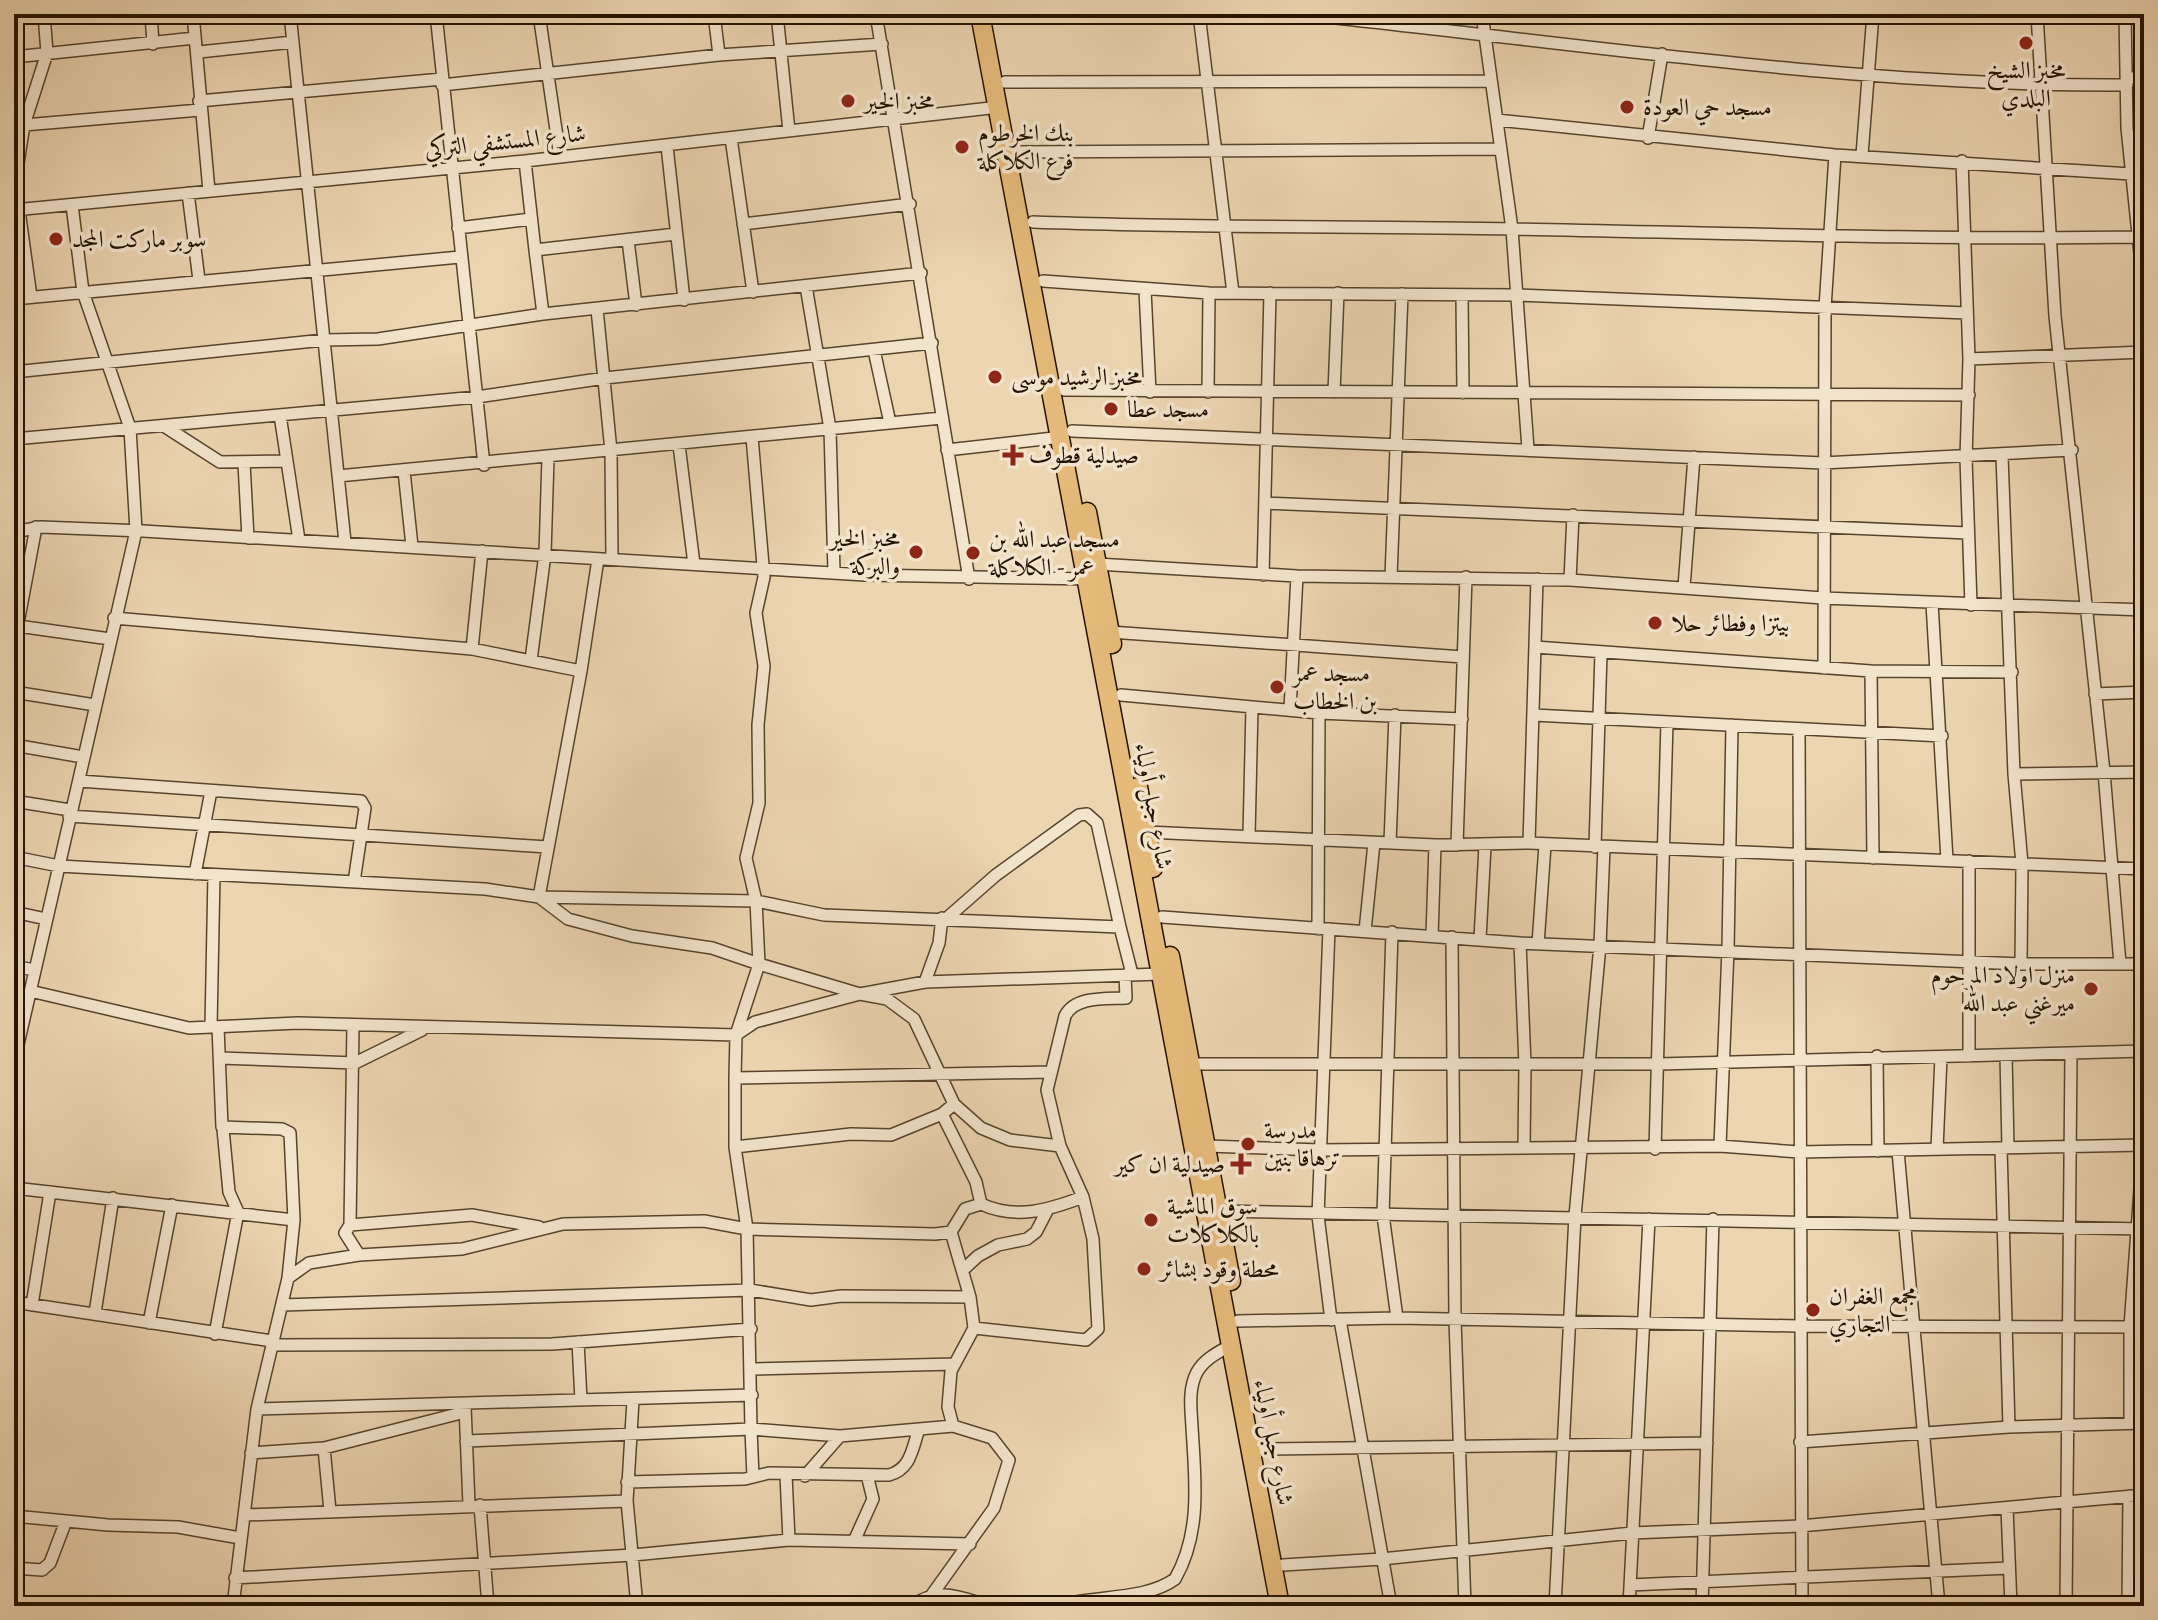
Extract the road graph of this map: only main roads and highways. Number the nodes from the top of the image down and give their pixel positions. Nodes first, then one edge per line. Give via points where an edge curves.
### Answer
1 (980, 14) edge
2 (993, 14) edge
3 (1067, 434) junction
4 (1095, 574) junction
5 (1280, 1606) edge
6 (1291, 1606) edge

1 - 3 main road, شارع جبل أولياء
2 - 3 main road, شارع جبل أولياء via 1064,390
3 - 4 main road, شارع جبل أولياء
4 - 5 main road, شارع جبل أولياء via 1160,974
4 - 6 main road, شارع جبل أولياء

